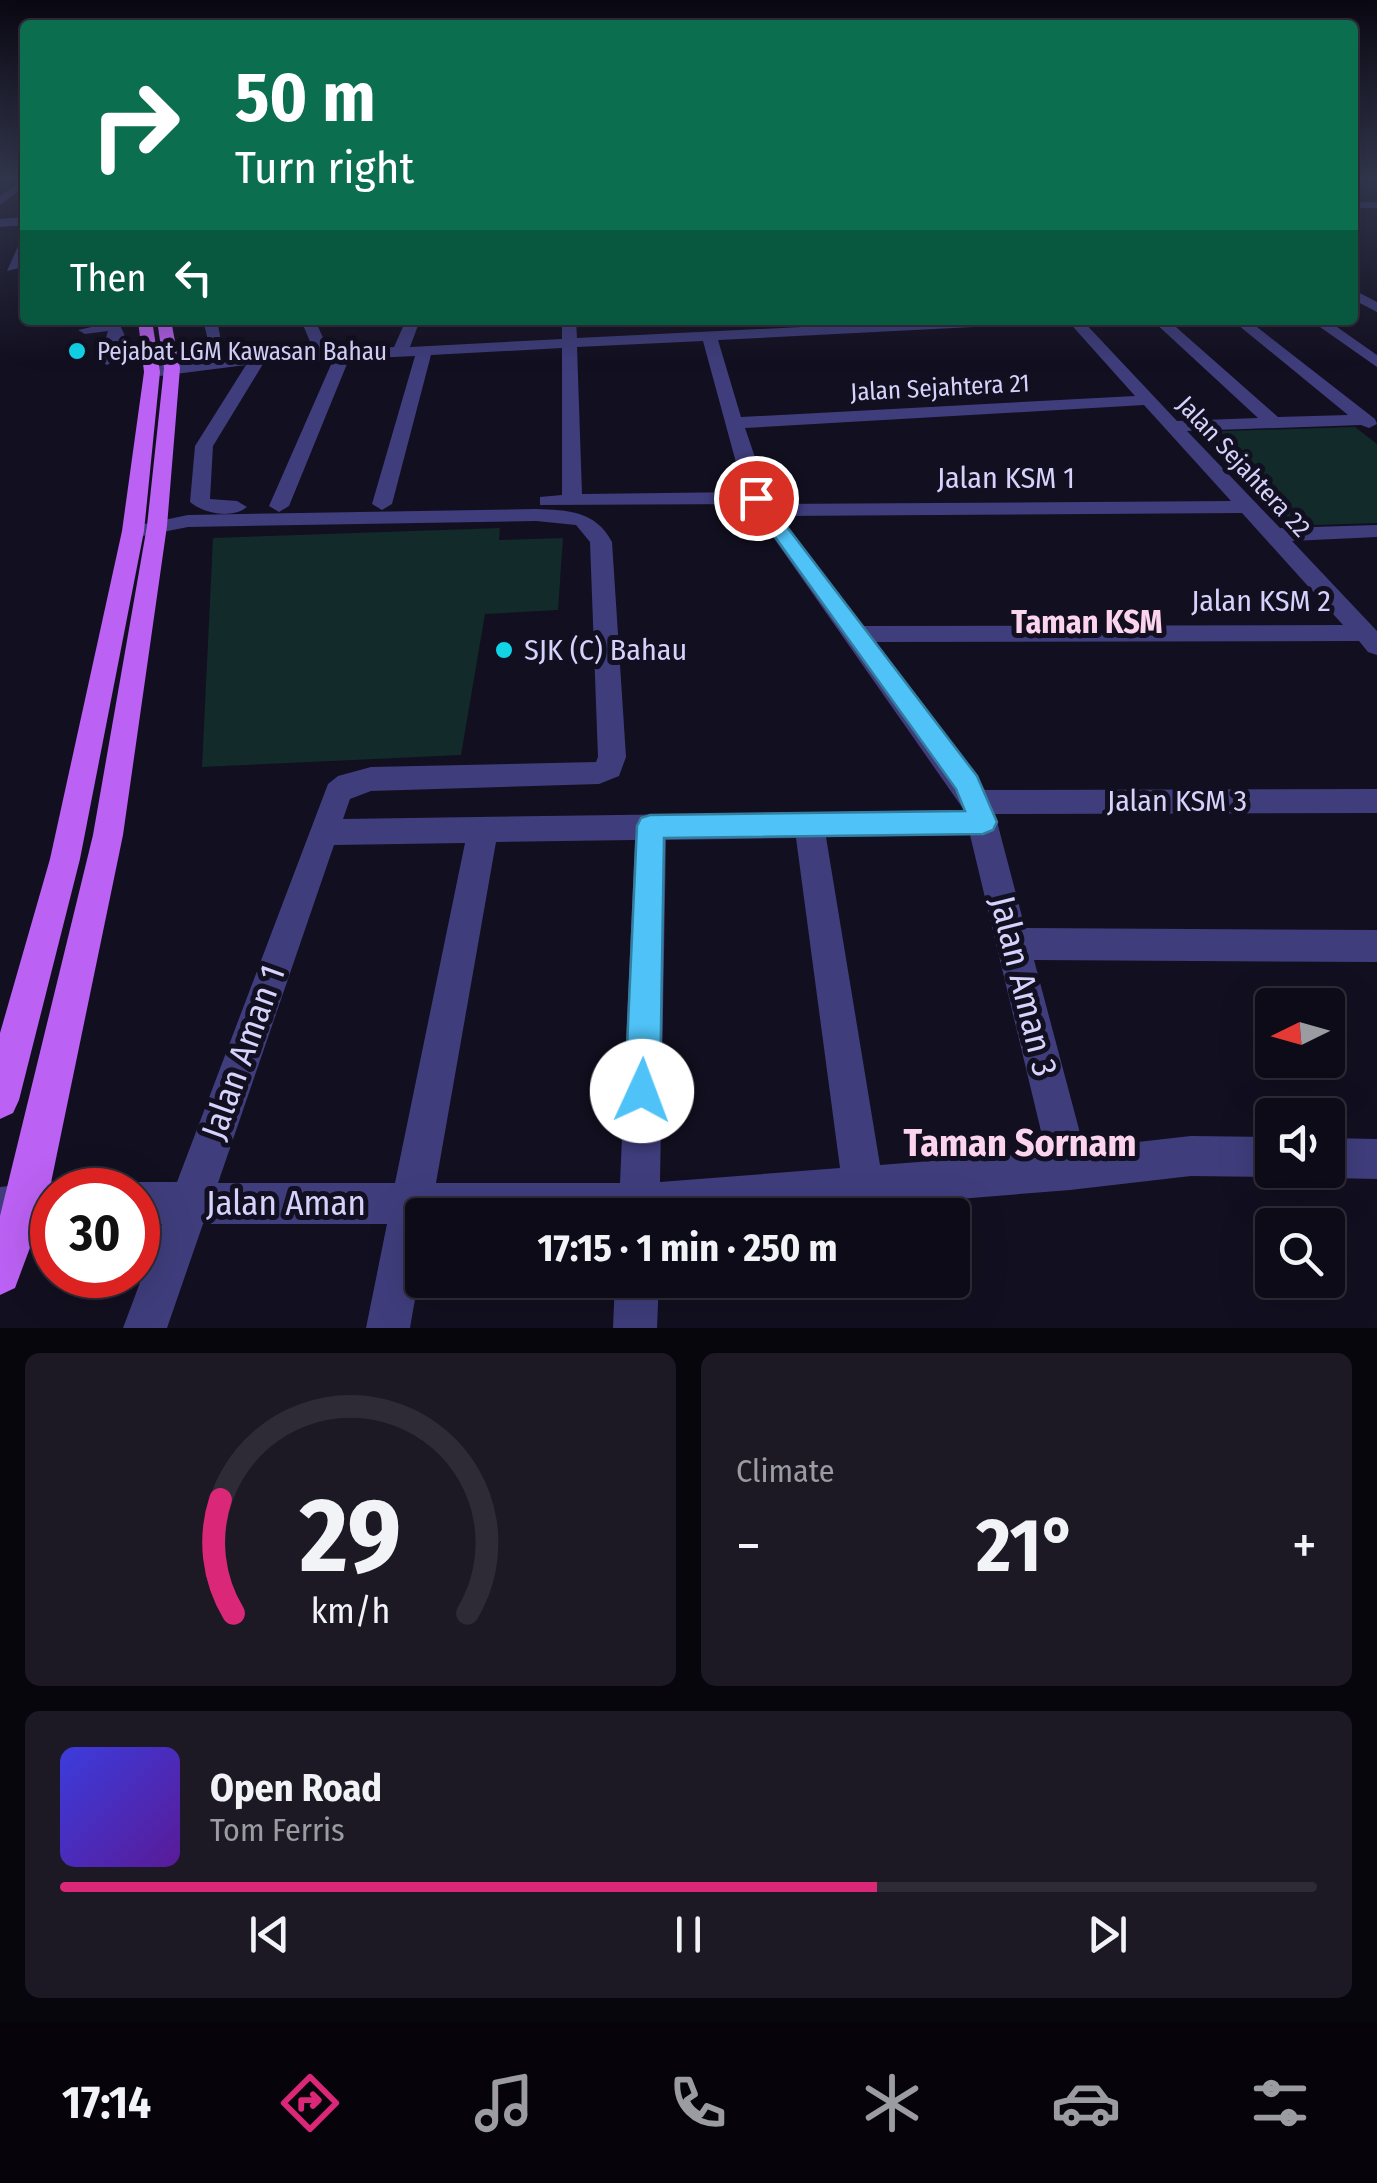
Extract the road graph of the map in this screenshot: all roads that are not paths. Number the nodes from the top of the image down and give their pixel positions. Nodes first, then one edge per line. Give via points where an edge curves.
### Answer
1 (148, 325) edge
2 (164, 325) edge
3 (211, 325) edge
4 (310, 325) edge
5 (391, 325) edge
6 (411, 325) edge
7 (569, 325) edge
8 (811, 325) edge
9 (1079, 325) edge
10 (1165, 325) edge
11 (1245, 325) edge
12 (1324, 325) edge
13 (85, 329) edge
14 (709, 336) junction
15 (571, 343) junction
16 (402, 344) junction
17 (424, 350) junction
18 (218, 354) junction
19 (344, 354) junction
20 (323, 355) junction
21 (294, 357) junction
22 (107, 360) dead end
23 (257, 360) junction
24 (1377, 362) edge
25 (161, 366) junction
26 (1148, 400) junction
27 (1373, 418) edge
28 (735, 423) junction
29 (1274, 423) junction
30 (1173, 426) junction
31 (572, 501) junction
32 (382, 504) junction
33 (761, 504) junction
34 (279, 506) junction
35 (1248, 507) junction
36 (146, 529) junction
37 (1377, 531) edge
38 (1274, 535) junction
39 (857, 634) junction
40 (1371, 640) edge
41 (1373, 806) edge
42 (980, 812) junction
43 (809, 824) junction
44 (650, 826) junction
45 (483, 829) junction
46 (322, 832) junction
47 (1014, 944) junction
48 (1377, 946) edge
49 (0, 1100) edge
50 (1255, 1157) edge
51 (1345, 1158) edge
52 (1377, 1159) edge
53 (1070, 1170) junction
54 (863, 1188) junction
55 (413, 1198) edge
56 (639, 1198) edge
57 (761, 1198) edge
58 (160, 1203) edge
59 (189, 1203) junction
60 (405, 1203) edge
61 (26, 1204) edge
62 (405, 1239) edge
63 (0, 1272) edge
64 (636, 1298) edge
65 (145, 1328) edge
66 (388, 1328) edge
67 (635, 1328) edge

1 - 25 main road
2 - 25 main road
3 - 18 street
4 - 20 street
5 - 16 street
6 - 16 street
7 - 15 street
8 - 14 street
9 - 26 street, Jalan Sejahtera 22
10 - 29 street
11 - 27 street via 1348,407
12 - 24 street
13 - 22 street via 114,326
14 - 15 street
14 - 28 street
15 - 17 street via 485,340
15 - 31 street
16 - 17 street
16 - 19 street
17 - 32 street
18 - 21 street
18 - 25 street
19 - 20 street
19 - 34 street
20 - 21 street
21 - 23 street
23 - 25 street
23 - 34 street, Jalan KSM 1 via 204,446 198,497 205,505
25 - 36 main road
26 - 28 street, Jalan Sejahtera 21
26 - 30 street, Jalan Sejahtera 22
27 - 29 street
28 - 33 street
29 - 30 street
30 - 35 street, Jalan Sejahtera 22
31 - 32 street, Jalan KSM 1
31 - 33 street, Jalan KSM 1
32 - 34 street, Jalan KSM 1
33 - 35 street, Jalan KSM 1
33 - 39 street
35 - 38 street, Jalan Sejahtera 22
36 - 46 street, Jalan Aman 1 via 188,522 536,515 582,520 598,533 610,768 359,780 338,792
36 - 49 main road
36 - 61 main road via 108,834
37 - 38 street
38 - 40 street, Jalan Sejahtera 22
39 - 40 street, Jalan KSM 2
39 - 42 street
41 - 42 street, Jalan KSM 3
42 - 43 street, Jalan KSM 3
42 - 47 street, Jalan Aman 3
43 - 44 street, Jalan KSM 3
43 - 54 street
44 - 45 street, Jalan KSM 3
44 - 56 street
45 - 46 street, Jalan KSM 3
45 - 55 street
46 - 59 street, Jalan Aman 1
47 - 48 street
47 - 53 street, Jalan Aman 3
50 - 53 street, Jalan Aman via 1190,1156
51 - 52 street
53 - 54 street, Jalan Aman
54 - 57 street, Jalan Aman
58 - 59 street, Jalan Aman
59 - 60 street, Jalan Aman
59 - 65 street, Jalan Aman 1
61 - 63 main road
62 - 66 street
64 - 67 street

